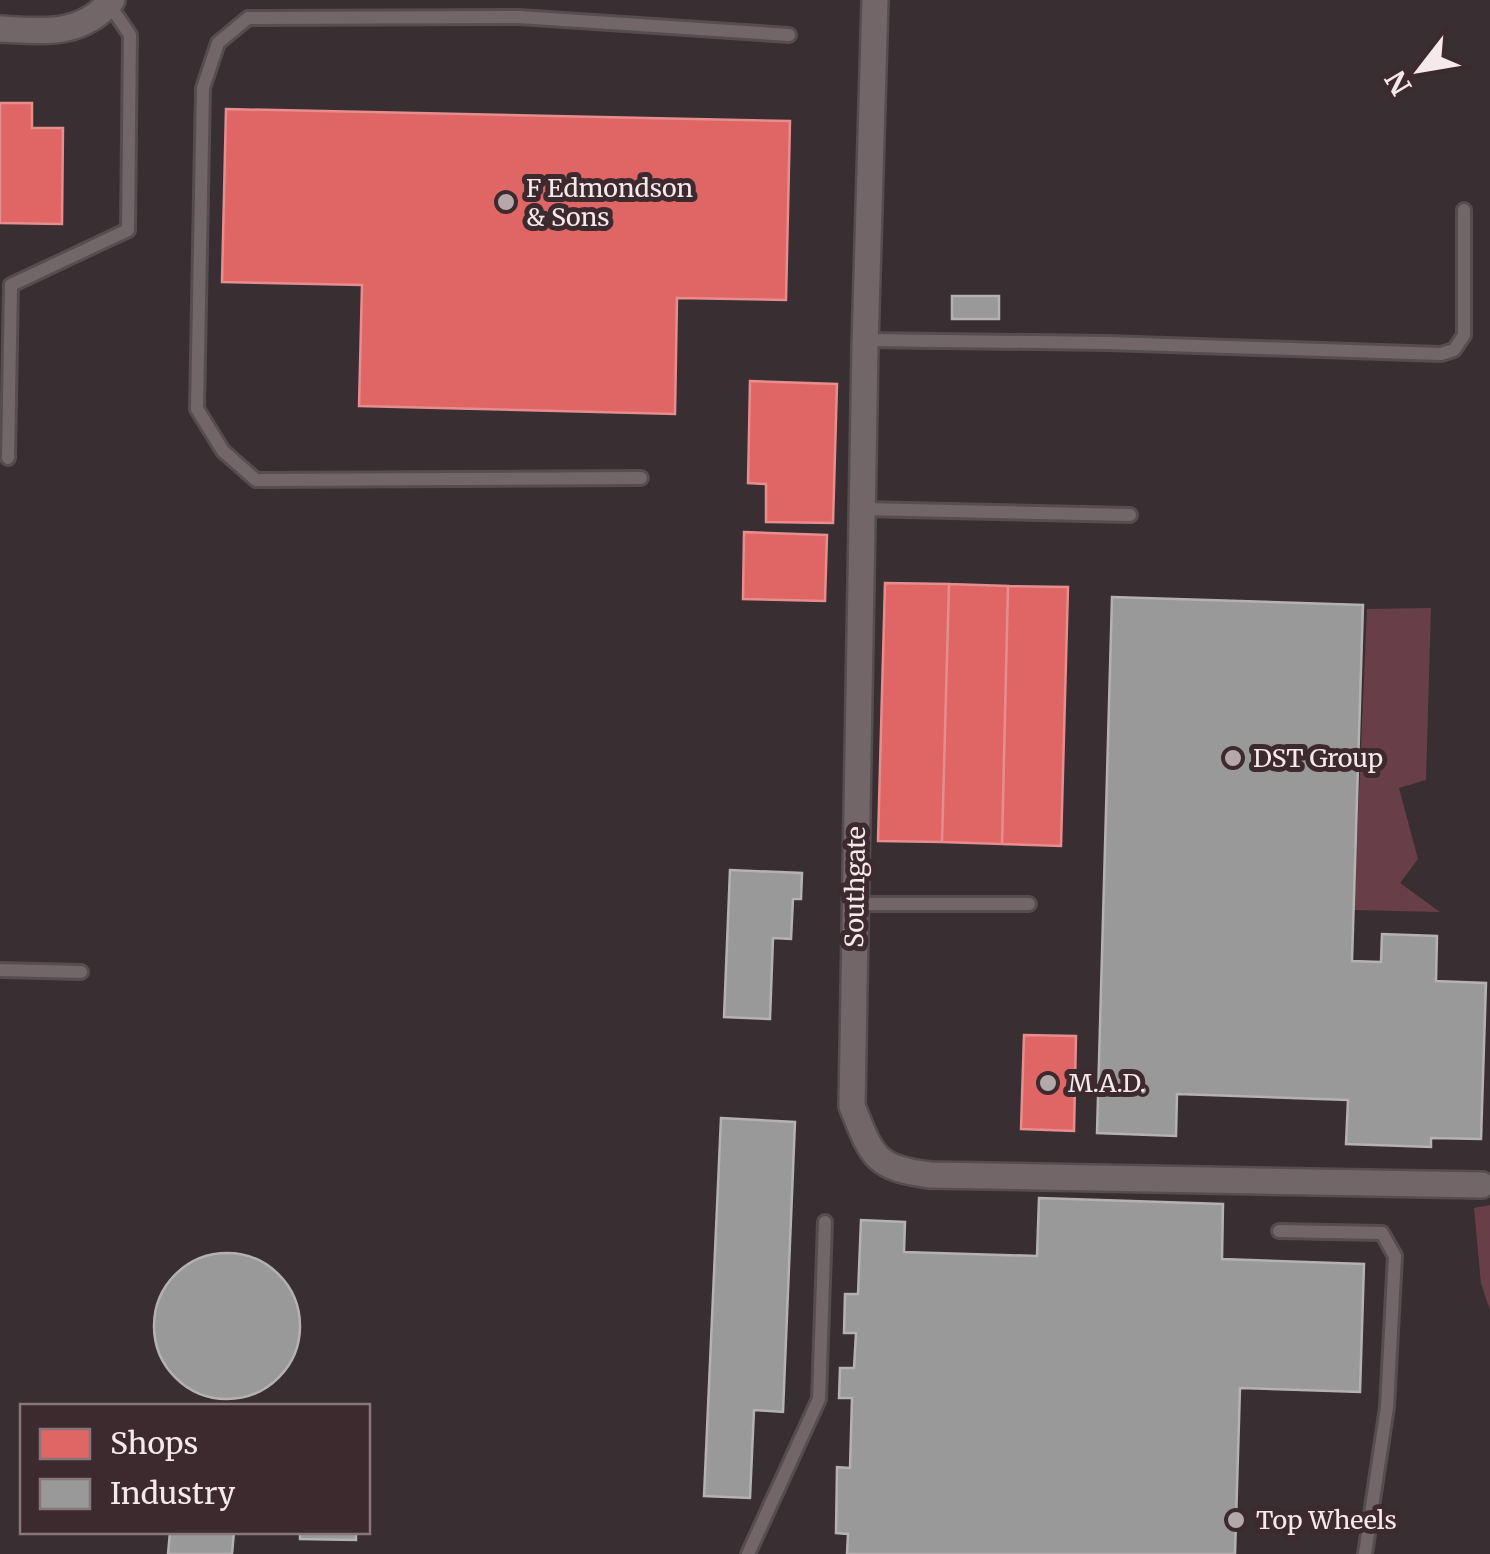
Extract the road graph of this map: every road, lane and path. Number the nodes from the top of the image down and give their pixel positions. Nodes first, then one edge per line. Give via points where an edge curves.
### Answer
1 (519, 0) edge
2 (874, 0) edge
3 (110, 2) edge
4 (518, 17) junction
5 (0, 30) edge
6 (789, 35) dead end
7 (1464, 210) dead end
8 (865, 340) junction
9 (8, 458) dead end
10 (642, 478) dead end
11 (862, 509) junction
12 (1130, 516) dead end
13 (855, 904) junction
14 (1030, 904) dead end
15 (0, 970) edge
16 (81, 972) dead end
17 (1486, 1184) edge
18 (825, 1222) dead end
19 (1279, 1231) dead end
20 (748, 1554) edge
21 (1365, 1554) edge

1 - 4 lane
2 - 8 street, Southgate
3 - 5 street via 84,26
3 - 9 lane via 130,36 128,230 11,285
4 - 6 lane
4 - 10 lane via 248,18 218,43 203,88 198,409 223,452 256,480
7 - 8 lane via 1464,336 1441,354
8 - 11 street, Southgate
11 - 12 lane
11 - 13 street, Southgate
13 - 14 lane
13 - 17 street, Southgate via 852,1106 868,1147 894,1170
15 - 16 lane
18 - 20 lane via 820,1399
19 - 21 lane via 1382,1233 1395,1256 1387,1407

